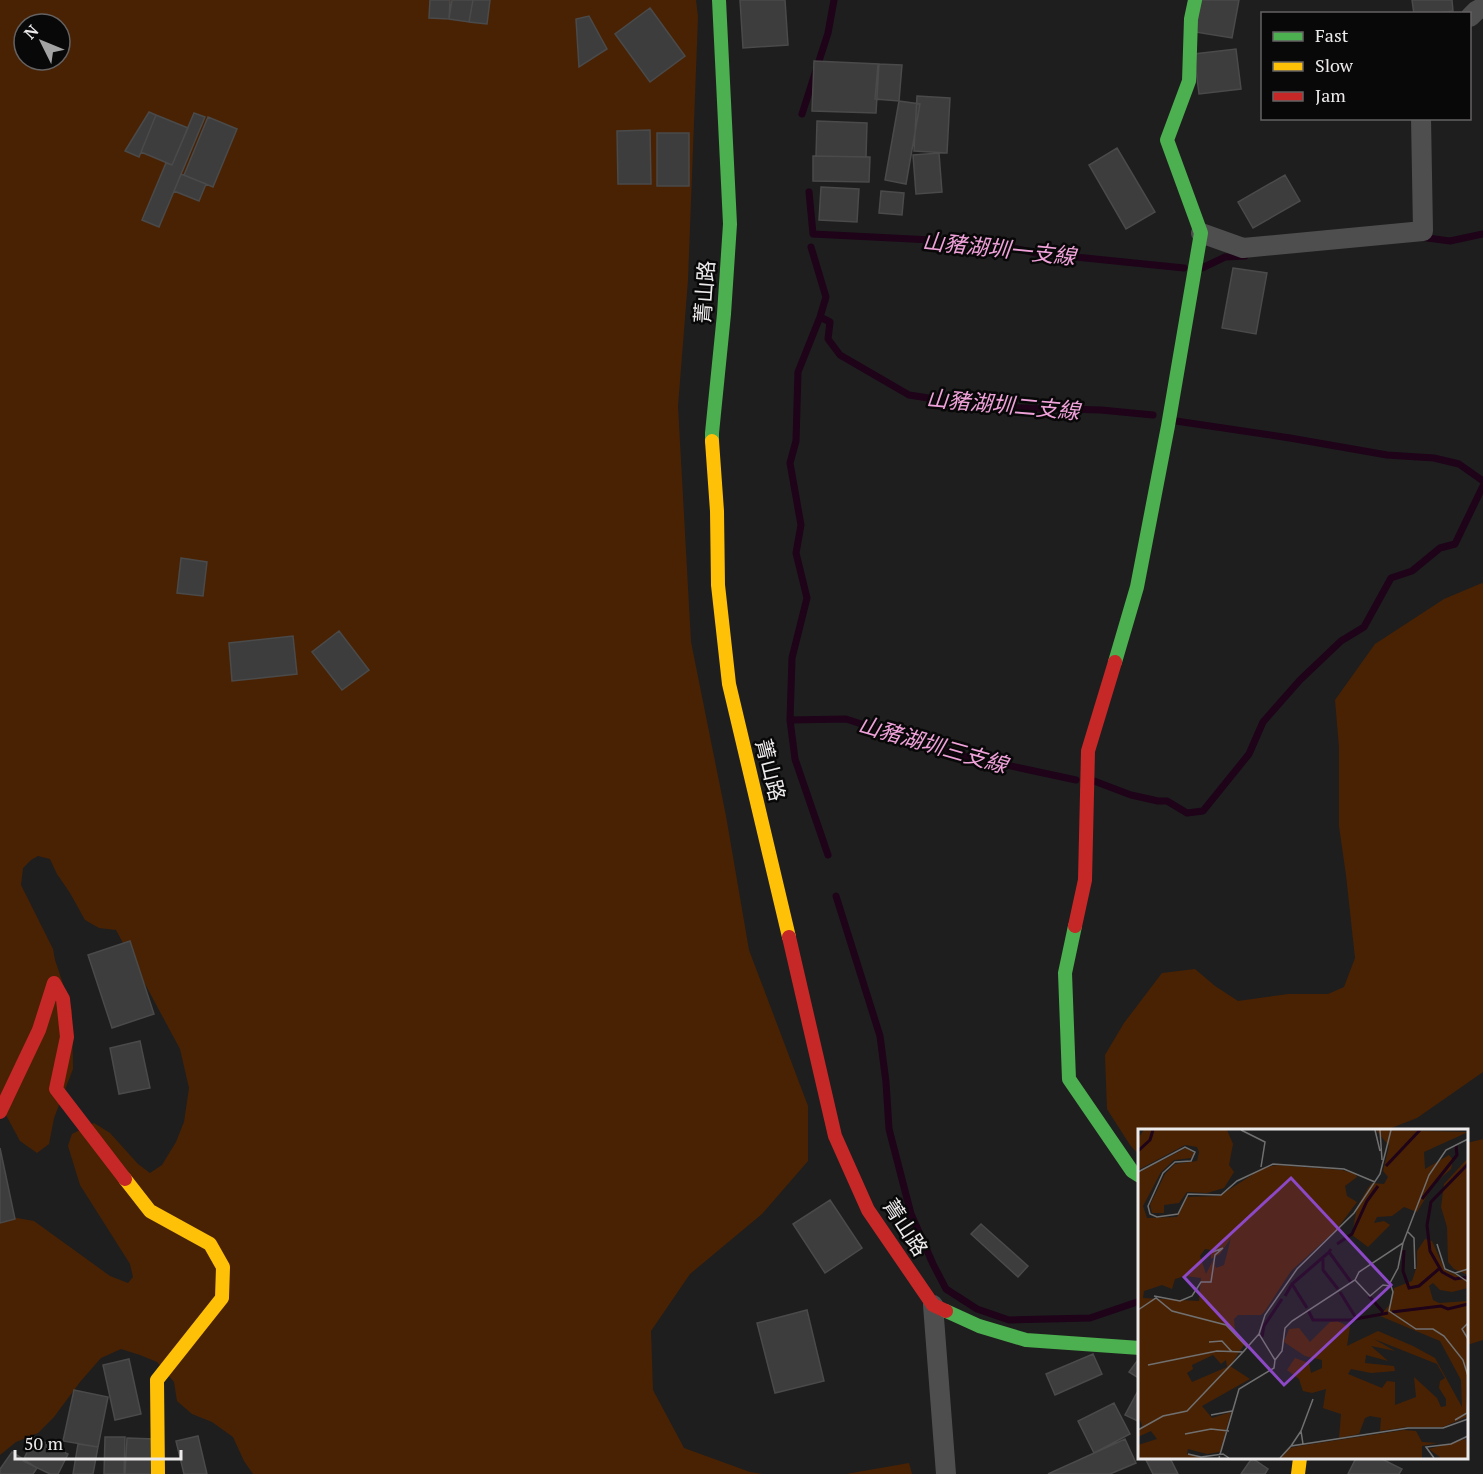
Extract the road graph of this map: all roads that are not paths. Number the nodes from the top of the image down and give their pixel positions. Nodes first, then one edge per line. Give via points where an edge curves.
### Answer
1 (719, 0) edge
2 (1195, 0) edge
3 (1472, 0) edge
4 (1483, 6) edge
5 (1471, 16) edge
6 (1421, 120) edge
7 (1201, 233) junction
8 (0, 1112) edge
9 (1138, 1175) edge
10 (933, 1305) junction
11 (1138, 1348) edge
12 (1300, 1459) edge
13 (158, 1474) edge
14 (946, 1474) edge
15 (1298, 1474) edge

1 - 10 street, 菁山路 via 730,224 712,433 718,585 729,684 835,1136 868,1210
2 - 7 street via 1189,81 1167,140
3 - 4 street
4 - 5 street
6 - 7 street via 1423,231 1243,248
7 - 9 street via 1137,587 1088,751 1085,880 1065,973 1069,1079
8 - 13 street via 39,1030 54,983 63,999 67,1037 56,1089 150,1211 210,1244 223,1267 222,1298 157,1380
10 - 11 street, 菁山路 via 979,1326 1026,1340
10 - 14 street
12 - 15 street

